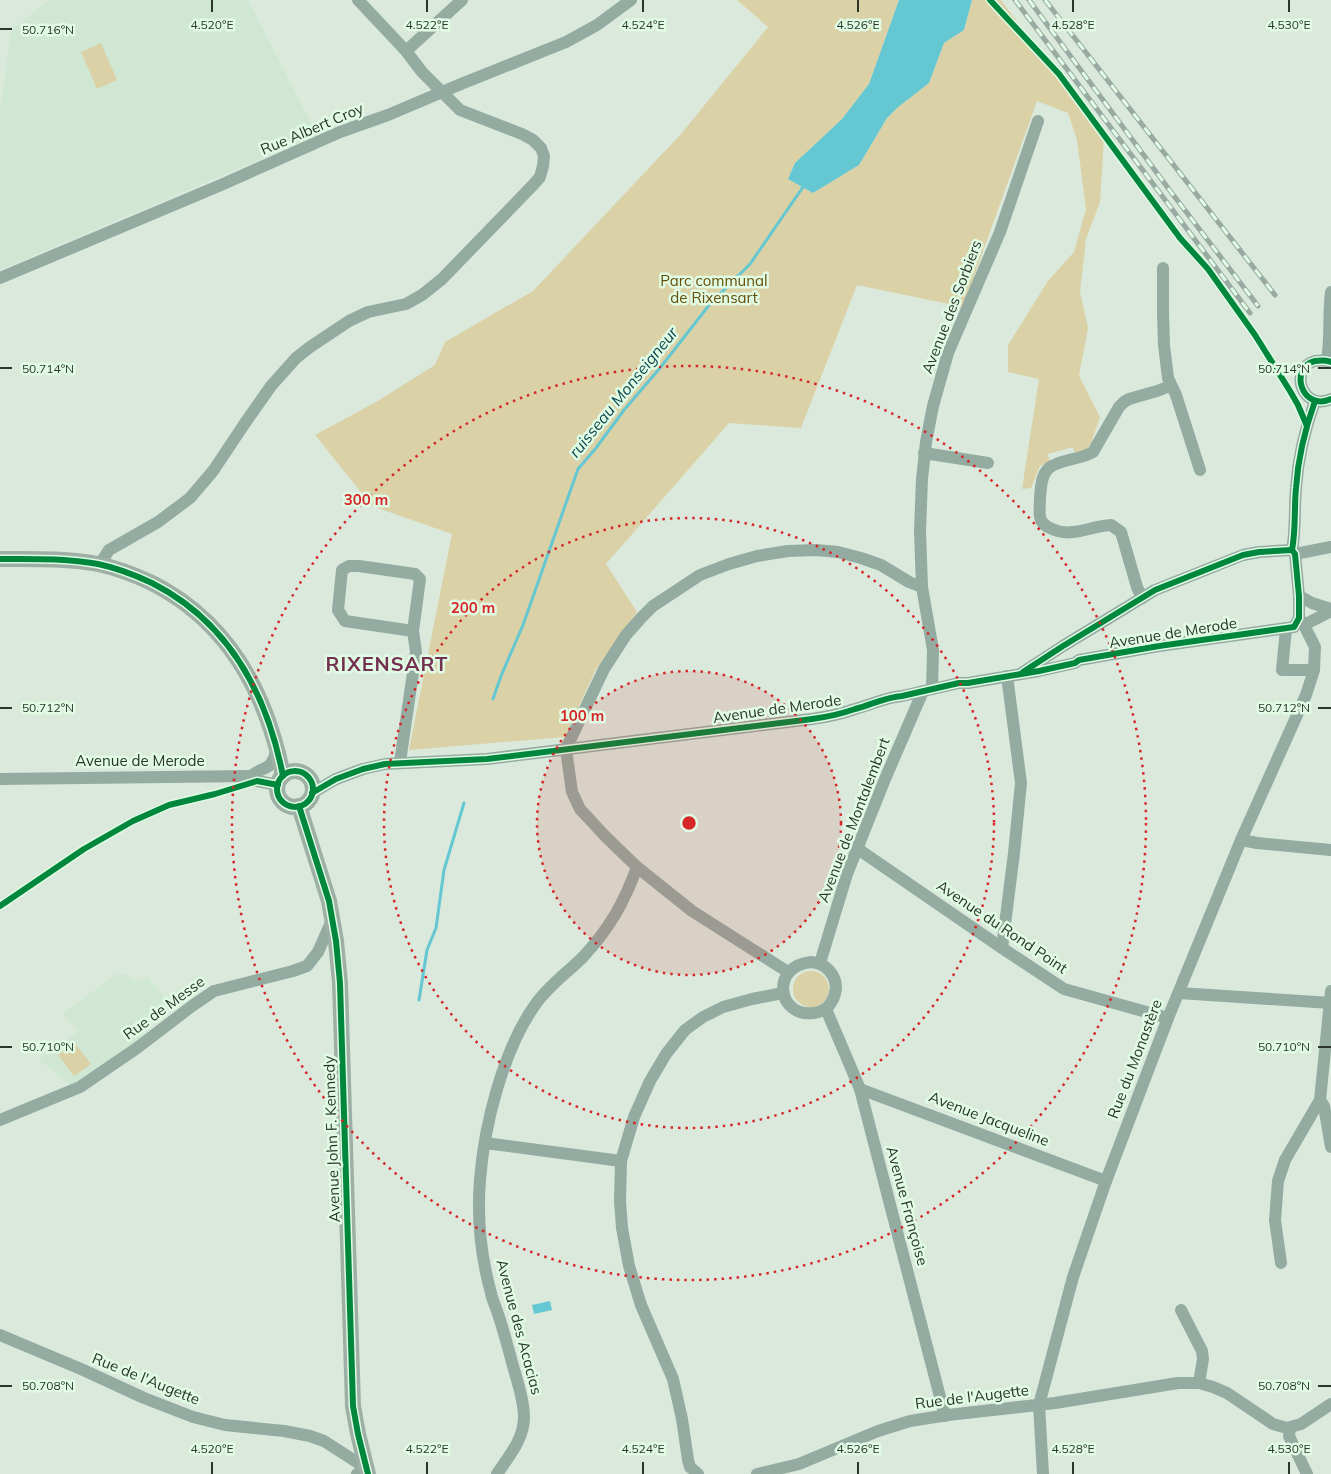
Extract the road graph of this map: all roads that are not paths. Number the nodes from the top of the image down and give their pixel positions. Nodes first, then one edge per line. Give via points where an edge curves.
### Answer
1 (358, 0) edge
2 (462, 0) edge
3 (630, 0) edge
4 (406, 52) junction
5 (441, 92) junction
6 (1038, 121) dead end
7 (1163, 268) dead end
8 (0, 278) edge
9 (1331, 292) edge
10 (1330, 326) edge
11 (1329, 362) edge
12 (1170, 386) junction
13 (1331, 399) edge
14 (1315, 401) junction
15 (924, 453) junction
16 (988, 463) dead end
17 (1200, 470) dead end
18 (1331, 547) edge
19 (1294, 552) junction
20 (0, 559) edge
21 (100, 564) junction
22 (922, 587) junction
23 (1299, 596) junction
24 (1142, 598) junction
25 (1331, 610) edge
26 (1302, 621) junction
27 (1286, 628) junction
28 (413, 631) junction
29 (1072, 642) junction
30 (1079, 660) junction
31 (1314, 670) junction
32 (1022, 673) junction
33 (1007, 676) junction
34 (927, 690) junction
35 (277, 748) junction
36 (566, 749) junction
37 (400, 762) junction
38 (251, 776) junction
39 (0, 779) edge
40 (280, 780) junction
41 (312, 793) junction
42 (298, 806) junction
43 (1241, 840) junction
44 (858, 849) junction
45 (1331, 850) edge
46 (637, 867) junction
47 (332, 918) junction
48 (1002, 948) junction
49 (820, 963) junction
50 (788, 972) junction
51 (783, 993) junction
52 (1178, 993) junction
53 (1331, 999) edge
54 (826, 1009) junction
55 (1168, 1018) junction
56 (860, 1089) junction
57 (1320, 1100) junction
58 (0, 1120) edge
59 (485, 1143) junction
60 (1331, 1147) edge
61 (621, 1161) junction
62 (1106, 1181) junction
63 (1280, 1263) dead end
64 (1181, 1310) dead end
65 (0, 1335) edge
66 (1200, 1383) junction
67 (1331, 1404) edge
68 (1039, 1405) junction
69 (945, 1416) junction
70 (1290, 1428) junction
71 (364, 1472) edge
72 (497, 1474) edge
73 (698, 1474) edge
74 (757, 1474) edge
75 (1043, 1474) edge
76 (1308, 1474) edge

1 - 4 street
2 - 4 street
3 - 5 street, Rue Albert Croy via 597,25 566,42
4 - 5 street
5 - 8 street, Rue Albert Croy
5 - 21 street via 460,110 533,140 544,156 540,177 455,266 422,295 406,304 355,317 296,358 271,386 216,467 190,498 158,522 109,550
6 - 15 street, Avenue des Sorbiers via 1000,232 948,354
7 - 12 street via 1164,344
9 - 10 street
10 - 11 street
11 - 14 street via 1321,360 1309,364 1301,377 1303,391
12 - 17 street via 1176,395
12 - 24 street via 1124,402 1092,452 1046,471 1040,496 1040,516 1044,525 1053,530 1070,533 1111,525 1120,532
13 - 14 street
14 - 19 street via 1299,462
15 - 16 street
15 - 22 street, Avenue des Sorbiers via 920,530
18 - 19 street
19 - 23 street
19 - 24 street via 1243,555
20 - 21 main road
21 - 35 main road via 134,574 166,590 197,612 220,635 255,688
22 - 34 street, Avenue des Sorbiers via 933,650
22 - 36 street via 861,558 816,550 757,556 700,575 653,606 626,635 604,669
23 - 25 street
23 - 26 street
24 - 29 street
25 - 26 street
26 - 27 street, Avenue de Merode
26 - 31 street, Rue du Monastère via 1315,647
27 - 30 street, Avenue de Merode
27 - 31 street via 1282,670
28 - 28 street via 345,621 338,610 342,570 359,566 415,574 420,579
28 - 37 street via 416,652
29 - 30 street via 1072,653
29 - 32 street
30 - 32 street, Avenue de Merode
31 - 43 street, Rue du Monastère via 1306,695
32 - 33 street, Avenue de Merode
33 - 34 street, Avenue de Merode
33 - 48 street via 1021,782
34 - 36 street, Avenue de Merode via 812,719
34 - 44 street, Avenue de Montalembert via 885,779
35 - 38 street via 270,765
35 - 40 main road
36 - 37 street, Avenue de Merode via 487,759
36 - 46 street via 572,792 580,809
37 - 41 street, Avenue de Merode via 363,769
38 - 39 street, Avenue de Merode
38 - 40 street, Avenue de Merode via 257,781
40 - 41 main road via 289,772 304,773 310,778
40 - 42 main road via 278,793 284,803
41 - 42 main road via 305,804
42 - 47 main road, Avenue John F. Kennedy
43 - 45 street
43 - 52 street, Rue du Monastère
44 - 48 street, Avenue du Rond Point
44 - 49 street, Avenue de Montalembert via 847,874
46 - 50 street via 692,911
46 - 59 street, Avenue des Acacias via 630,889 612,921 581,958 544,993 517,1036 488,1119
47 - 58 street, Rue de Messe via 318,952 307,966 214,991 80,1087
47 - 71 main road, Avenue John F. Kennedy via 340,983 353,1406
48 - 55 street, Avenue du Rond Point via 1064,989
49 - 50 street via 801,964
49 - 54 street via 835,979 834,999
50 - 51 street
51 - 54 street via 785,1000 800,1012 811,1014
51 - 61 street via 723,1007 703,1016 685,1030 650,1081 634,1117
52 - 53 street
52 - 55 street, Rue du Monastère
53 - 57 street
54 - 56 street, Avenue Françoise
55 - 62 street, Rue du Monastère
56 - 62 street, Avenue Jacqueline
56 - 69 street, Avenue Françoise
57 - 60 street via 1324,1106
57 - 63 street via 1288,1153 1278,1181 1275,1220
59 - 61 street
59 - 72 street, Avenue des Acacias via 480,1182 484,1263 521,1394 524,1417 521,1435
61 - 73 street via 622,1228 629,1266 641,1305 673,1379 688,1460
62 - 68 street, Rue du Monastère via 1073,1277
64 - 66 street via 1202,1351
65 - 71 street, Rue de l'Augette via 186,1415 224,1425 284,1431 324,1441
66 - 68 street, Rue de l'Augette via 1178,1382
66 - 70 street, Rue de l'Augette via 1227,1393 1273,1424
67 - 70 street
68 - 69 street, Rue de l'Augette
68 - 75 street, Rue du Monastère
69 - 74 street, Rue de l'Augette via 910,1421 799,1464
70 - 76 street via 1289,1436

